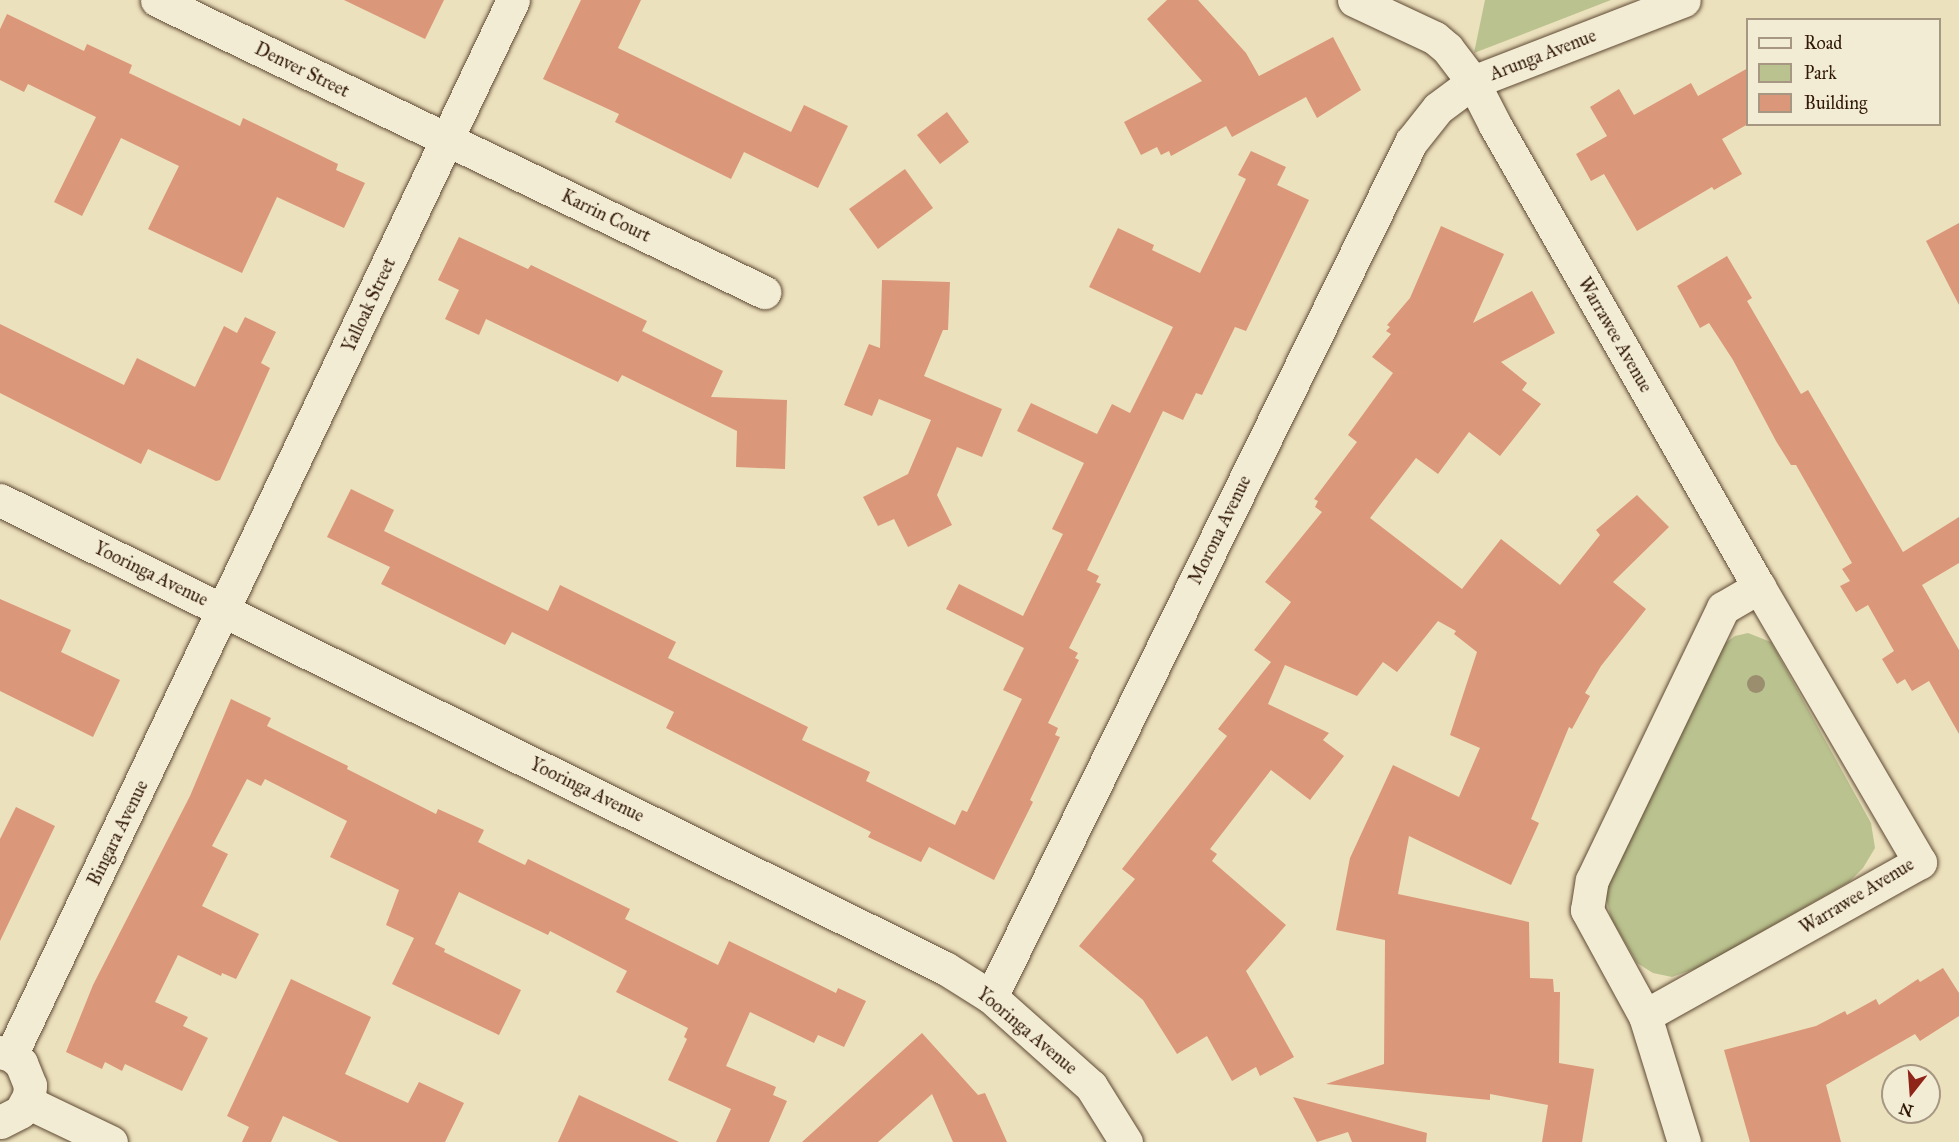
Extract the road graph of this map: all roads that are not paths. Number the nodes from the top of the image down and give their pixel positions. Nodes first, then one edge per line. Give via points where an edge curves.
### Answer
1 (157, 0) edge
2 (513, 0) edge
3 (1354, 0) edge
4 (1684, 0) edge
5 (1473, 82) junction
6 (447, 139) junction
7 (764, 292) dead end
8 (0, 500) edge
9 (1759, 587) junction
10 (225, 610) junction
11 (991, 997) junction
12 (1645, 1016) junction
13 (6, 1054) edge
14 (27, 1102) junction
15 (0, 1122) edge
16 (111, 1142) edge
17 (1126, 1142) edge
18 (1684, 1142) edge

1 - 6 street, Denver Street
2 - 6 street, Yalloak Street
3 - 5 street, Arunga Avenue via 1435,38
4 - 5 street, Arunga Avenue
5 - 9 street, Warrawee Avenue
5 - 11 street, Morona Avenue via 1438,108 1411,142
6 - 7 street, Karrin Court
6 - 10 street, Yalloak Street
8 - 10 street, Yooringa Avenue
9 - 12 street via 1723,608 1592,880 1587,910
9 - 12 street, Warrawee Avenue via 1927,864
10 - 11 street, Yooringa Avenue via 934,963
10 - 13 street, Bingara Avenue
11 - 17 street, Yooringa Avenue via 1091,1086
12 - 18 street
13 - 14 street via 24,1068 29,1079
14 - 15 street via 15,1116
14 - 16 street

